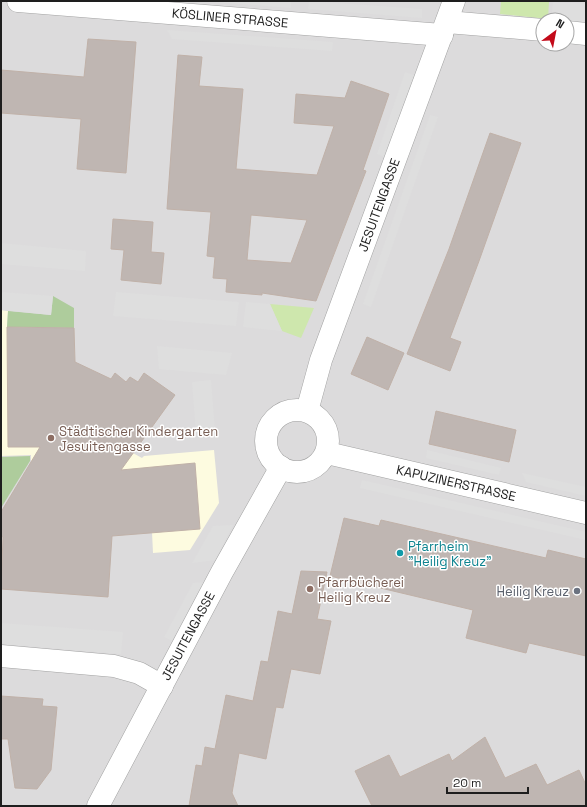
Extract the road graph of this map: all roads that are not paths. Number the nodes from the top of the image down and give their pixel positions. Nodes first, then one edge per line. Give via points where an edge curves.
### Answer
1 (18, 1) edge
2 (454, 1) edge
3 (445, 29) junction
4 (535, 30) edge
5 (575, 33) edge
6 (586, 34) edge
7 (307, 411) junction
8 (327, 453) junction
9 (281, 467) junction
10 (586, 513) edge
11 (1, 656) edge
12 (162, 686) junction
13 (98, 806) edge

1 - 3 street, KÖSLINER STRASSE
2 - 3 street, JESUITENGASSE
3 - 4 street, KÖSLINER STRASSE
3 - 7 street, JESUITENGASSE via 322,360
5 - 6 street
7 - 8 street via 320,419 326,428
7 - 9 street via 284,412 269,428 266,437 267,448 271,458
8 - 9 street via 312,468 291,471
8 - 10 street, KAPUZINERSTRASSE
9 - 12 street, JESUITENGASSE
11 - 12 street via 114,666 139,673
12 - 13 street, JESUITENGASSE

